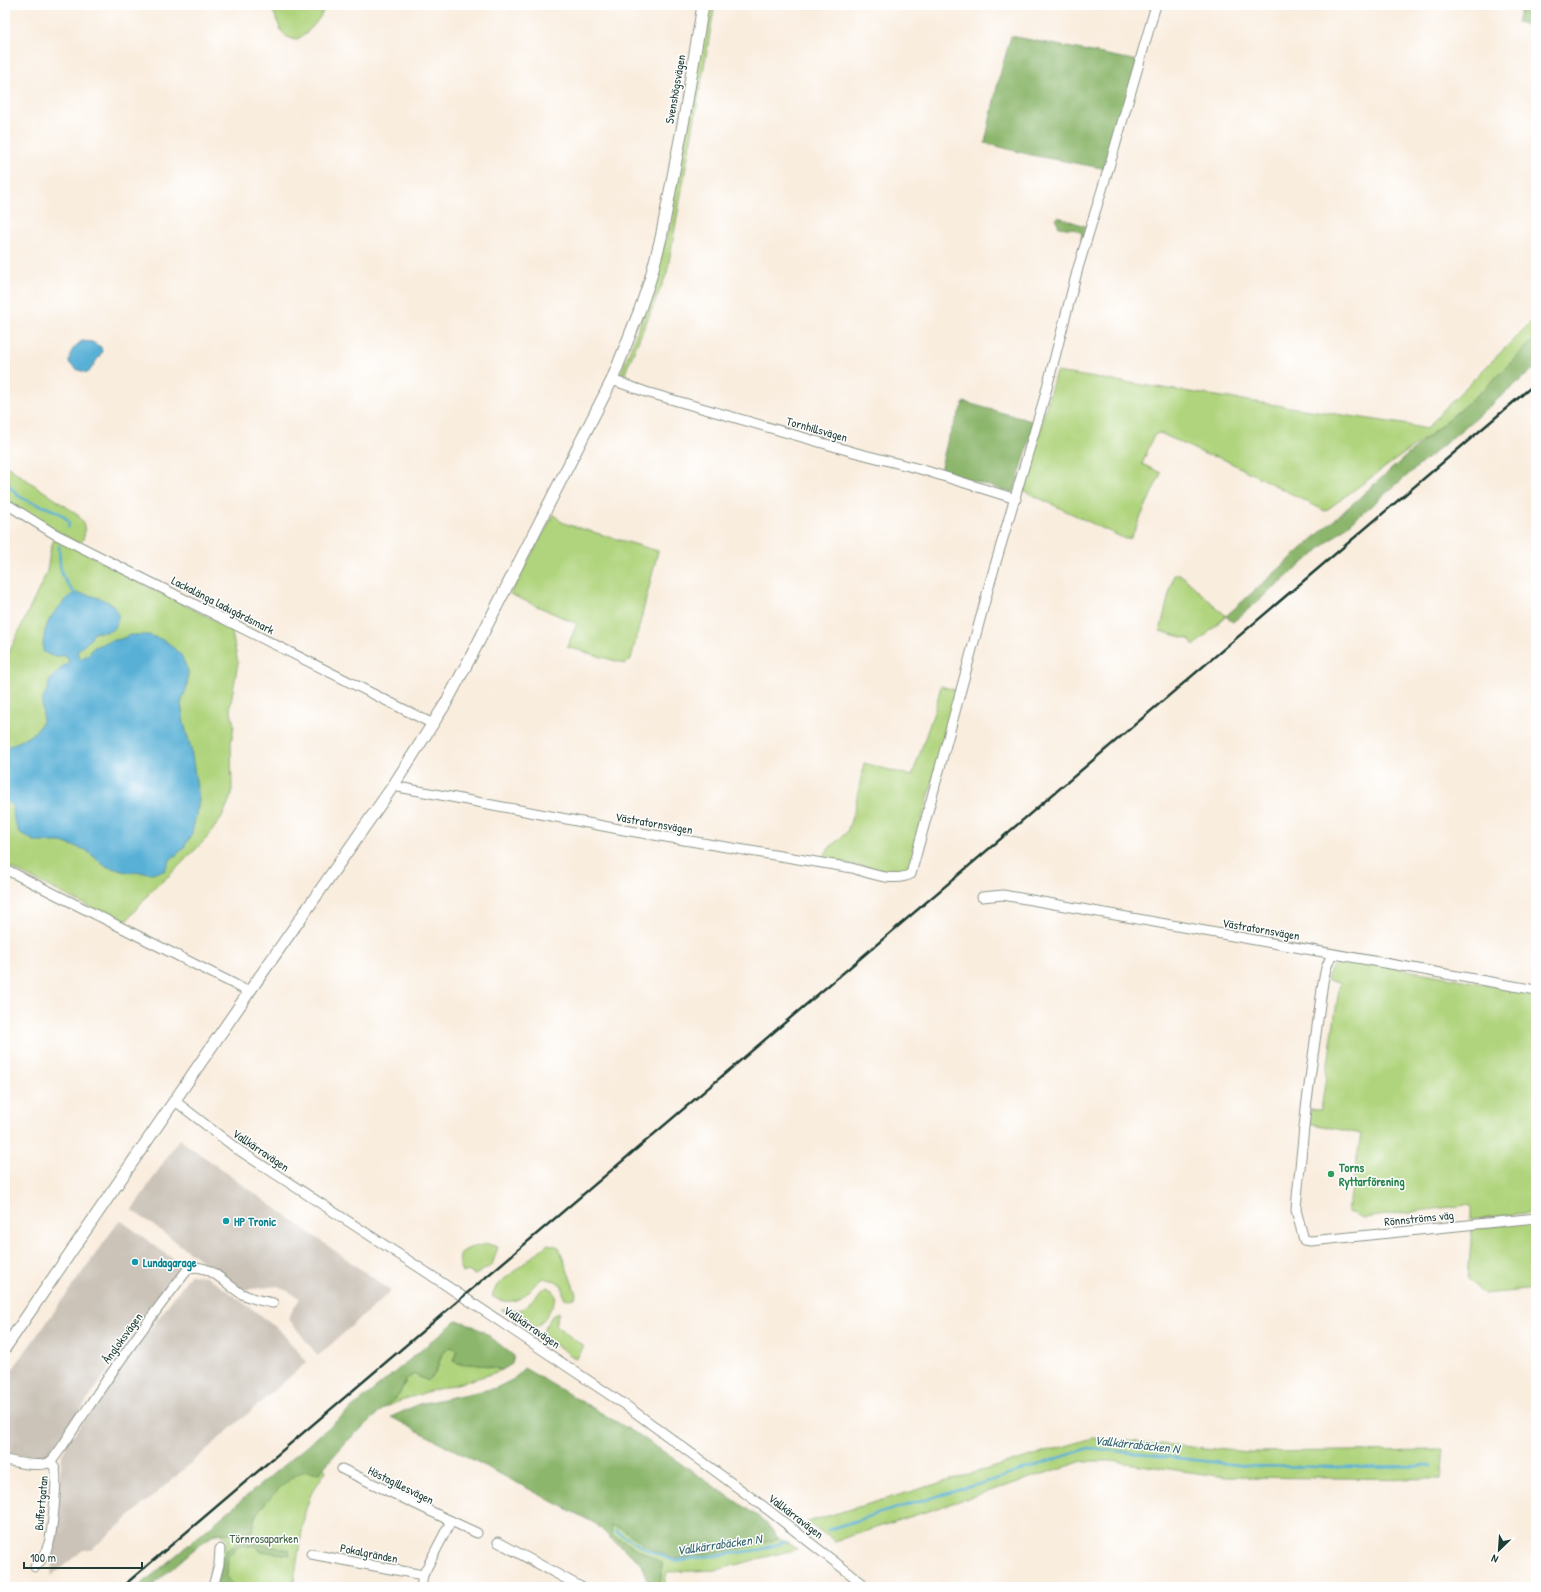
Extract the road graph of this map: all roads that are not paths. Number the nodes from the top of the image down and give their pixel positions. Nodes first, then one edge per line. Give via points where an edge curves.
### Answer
1 (703, 5) edge
2 (1156, 5) edge
3 (612, 380) junction
4 (1016, 499) junction
5 (5, 503) edge
6 (433, 724) junction
7 (393, 786) junction
8 (5, 869) edge
9 (982, 897) dead end
10 (1332, 954) junction
11 (1536, 990) edge
12 (249, 992) junction
13 (174, 1101) junction
14 (1536, 1218) edge
15 (273, 1303) dead end
16 (5, 1348) edge
17 (5, 1460) edge
18 (50, 1462) junction
19 (342, 1470) dead end
20 (451, 1521) junction
21 (477, 1533) dead end
22 (498, 1542) dead end
23 (220, 1549) dead end
24 (311, 1554) dead end
25 (35, 1567) dead end
26 (423, 1575) junction
27 (213, 1587) edge
28 (421, 1587) edge
29 (581, 1587) edge
30 (867, 1587) edge

1 - 3 main road, Svenshögsvägen via 661,238 650,280
2 - 4 street via 1078,268
3 - 4 street, Tornhillsvägen via 627,387 920,469
3 - 6 main road, Svenshögsvägen via 474,650
4 - 7 street, Västratornsvägen via 911,874 905,877 885,877 852,868 624,830
5 - 6 street, Lackalänga ladugårdsmark via 53,533
6 - 7 main road, Svenshögsvägen
7 - 12 main road, Svenshögsvägen
8 - 12 street
9 - 10 street, Västratornsvägen via 1003,895
10 - 11 street, Västratornsvägen
10 - 14 street, Rönnströms väg via 1323,982 1297,1197 1296,1210 1304,1240
12 - 13 main road, Svenshögsvägen
13 - 16 main road, Svenshögsvägen
13 - 30 street, Vallkärravägen via 237,1149 628,1407 767,1509
15 - 18 street, Ångloksvägen via 241,1293 203,1268 197,1266 188,1269 116,1365
17 - 18 street via 43,1464
18 - 25 street, Buffertgatan via 55,1470 55,1481 49,1542 40,1563
19 - 20 street, Höstagillesvägen
20 - 21 street, Höstagillesvägen
20 - 26 street
22 - 29 street
23 - 27 street
24 - 26 street, Pokalgränden
26 - 28 street

